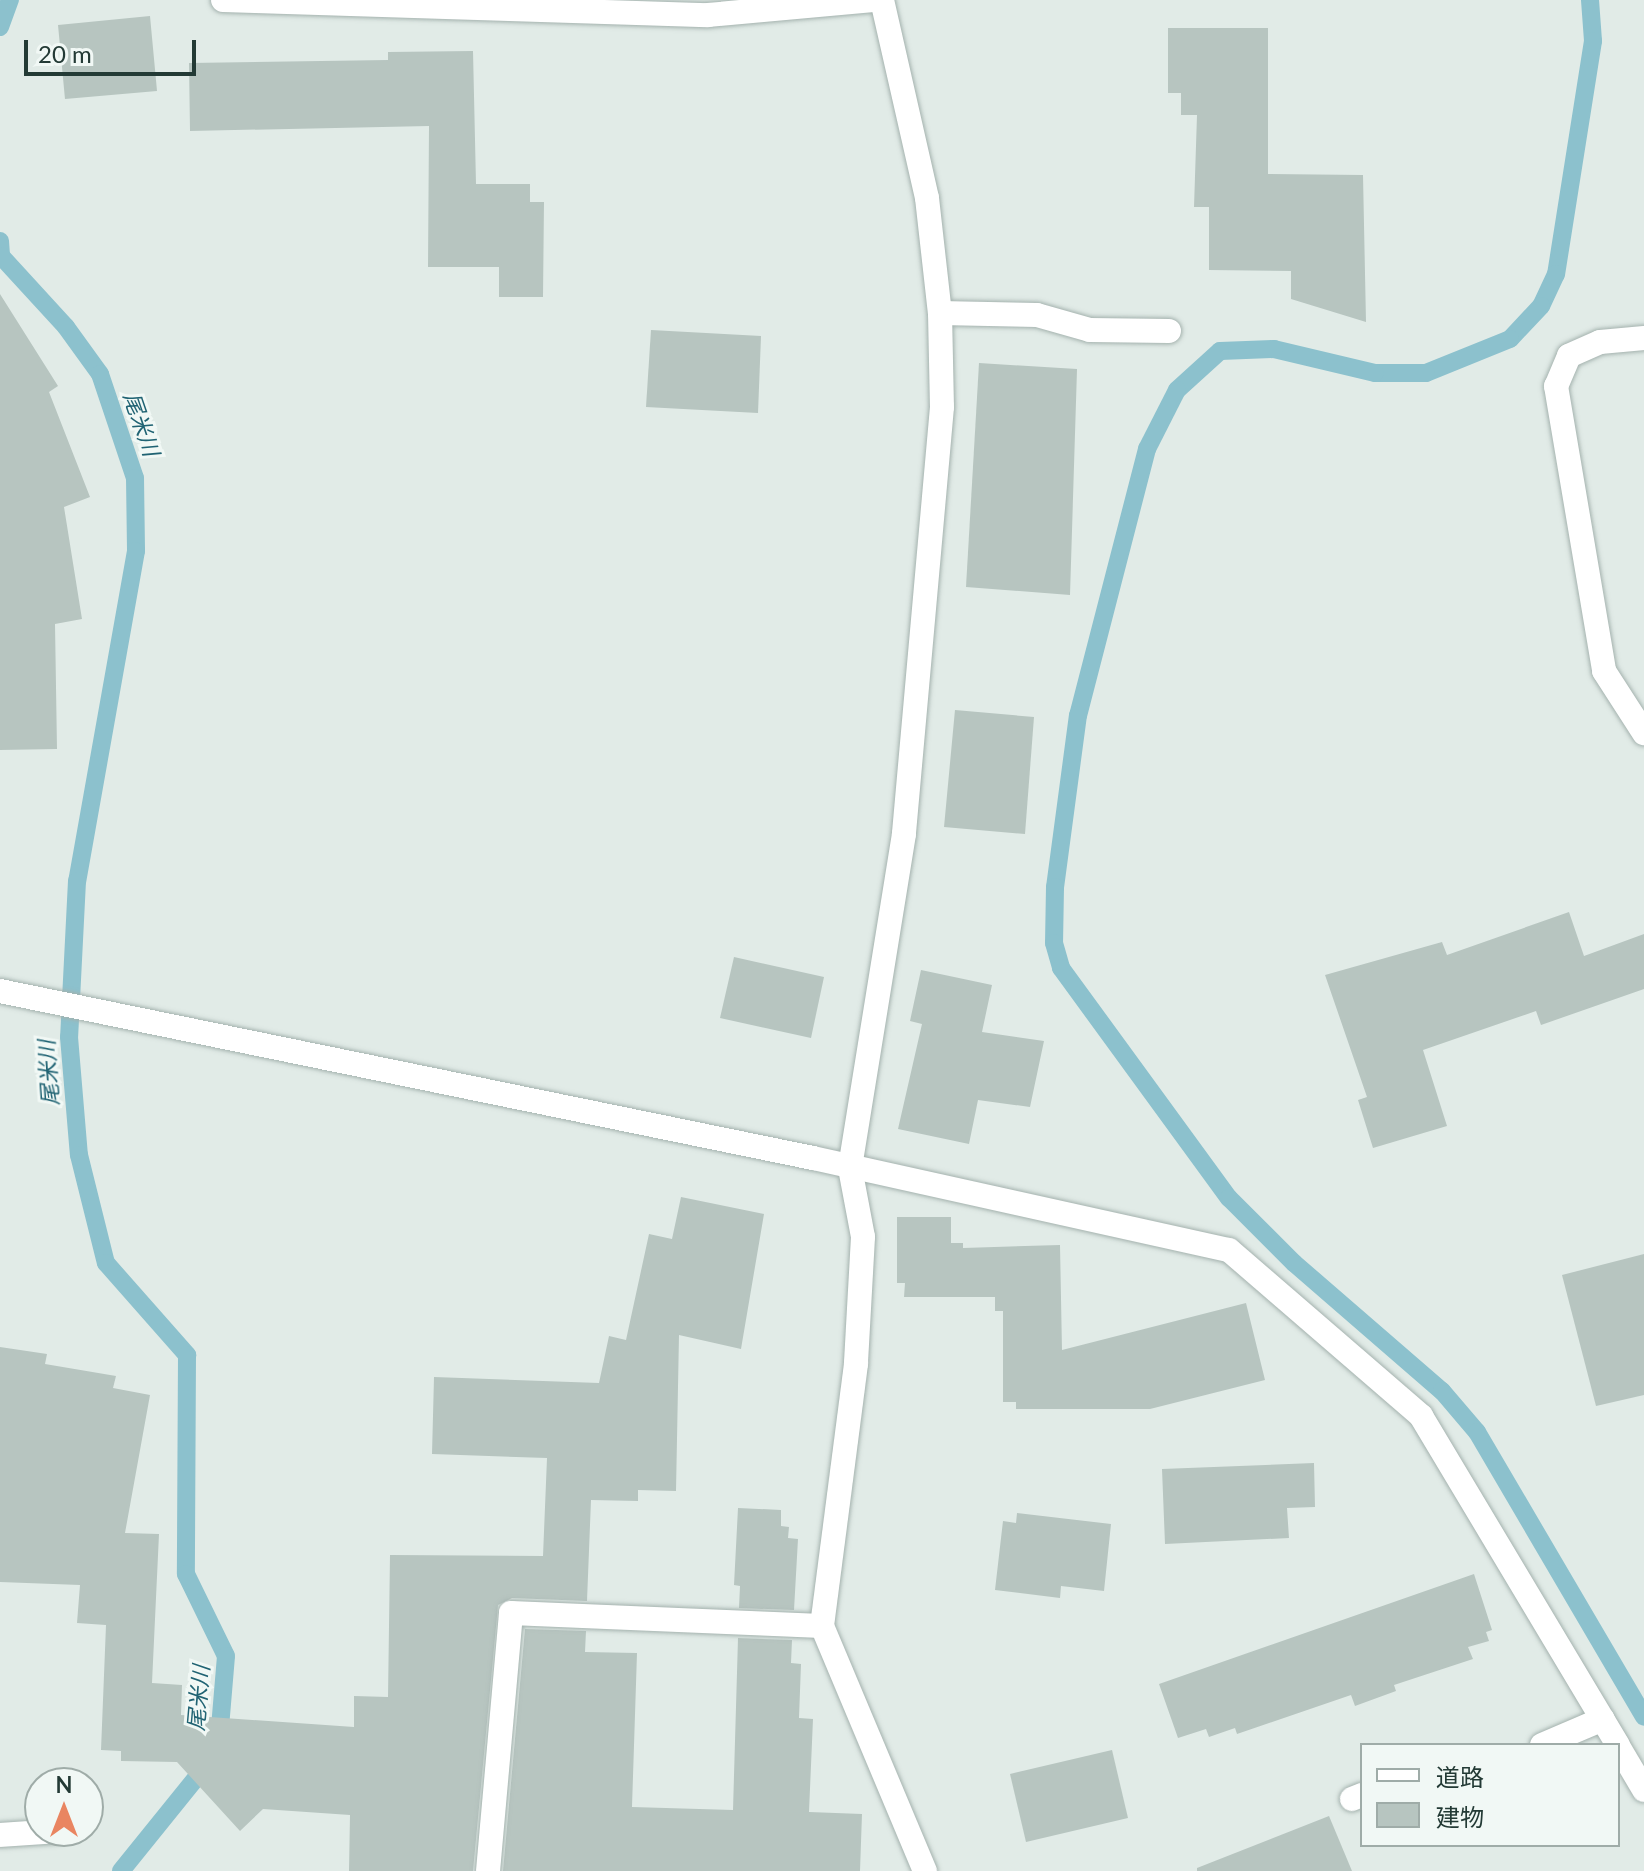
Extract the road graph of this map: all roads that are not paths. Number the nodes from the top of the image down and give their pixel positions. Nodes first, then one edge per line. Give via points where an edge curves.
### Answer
1 (223, 0) edge
2 (873, 0) edge
3 (882, 0) edge
4 (516, 5) edge
5 (940, 313) junction
6 (1169, 331) dead end
7 (1644, 338) edge
8 (1644, 733) edge
9 (0, 991) edge
10 (850, 1168) junction
11 (822, 1626) junction
12 (1603, 1719) junction
13 (1547, 1743) edge
14 (1617, 1743) edge
15 (1620, 1748) edge
16 (1644, 1790) edge
17 (24, 1833) edge
18 (0, 1835) edge
19 (488, 1871) edge
20 (925, 1871) edge

1 - 4 street
2 - 4 street via 708,15
3 - 5 street via 927,198
5 - 6 street via 1037,315 1090,330
5 - 10 street via 942,407 904,834
7 - 8 street via 1600,342 1569,356 1556,386 1604,671
9 - 10 street
10 - 11 street via 863,1237 856,1364
10 - 12 street via 1229,1250 1421,1416
11 - 19 street via 511,1613
11 - 20 street
12 - 13 street
12 - 14 street
15 - 16 street
17 - 18 street

